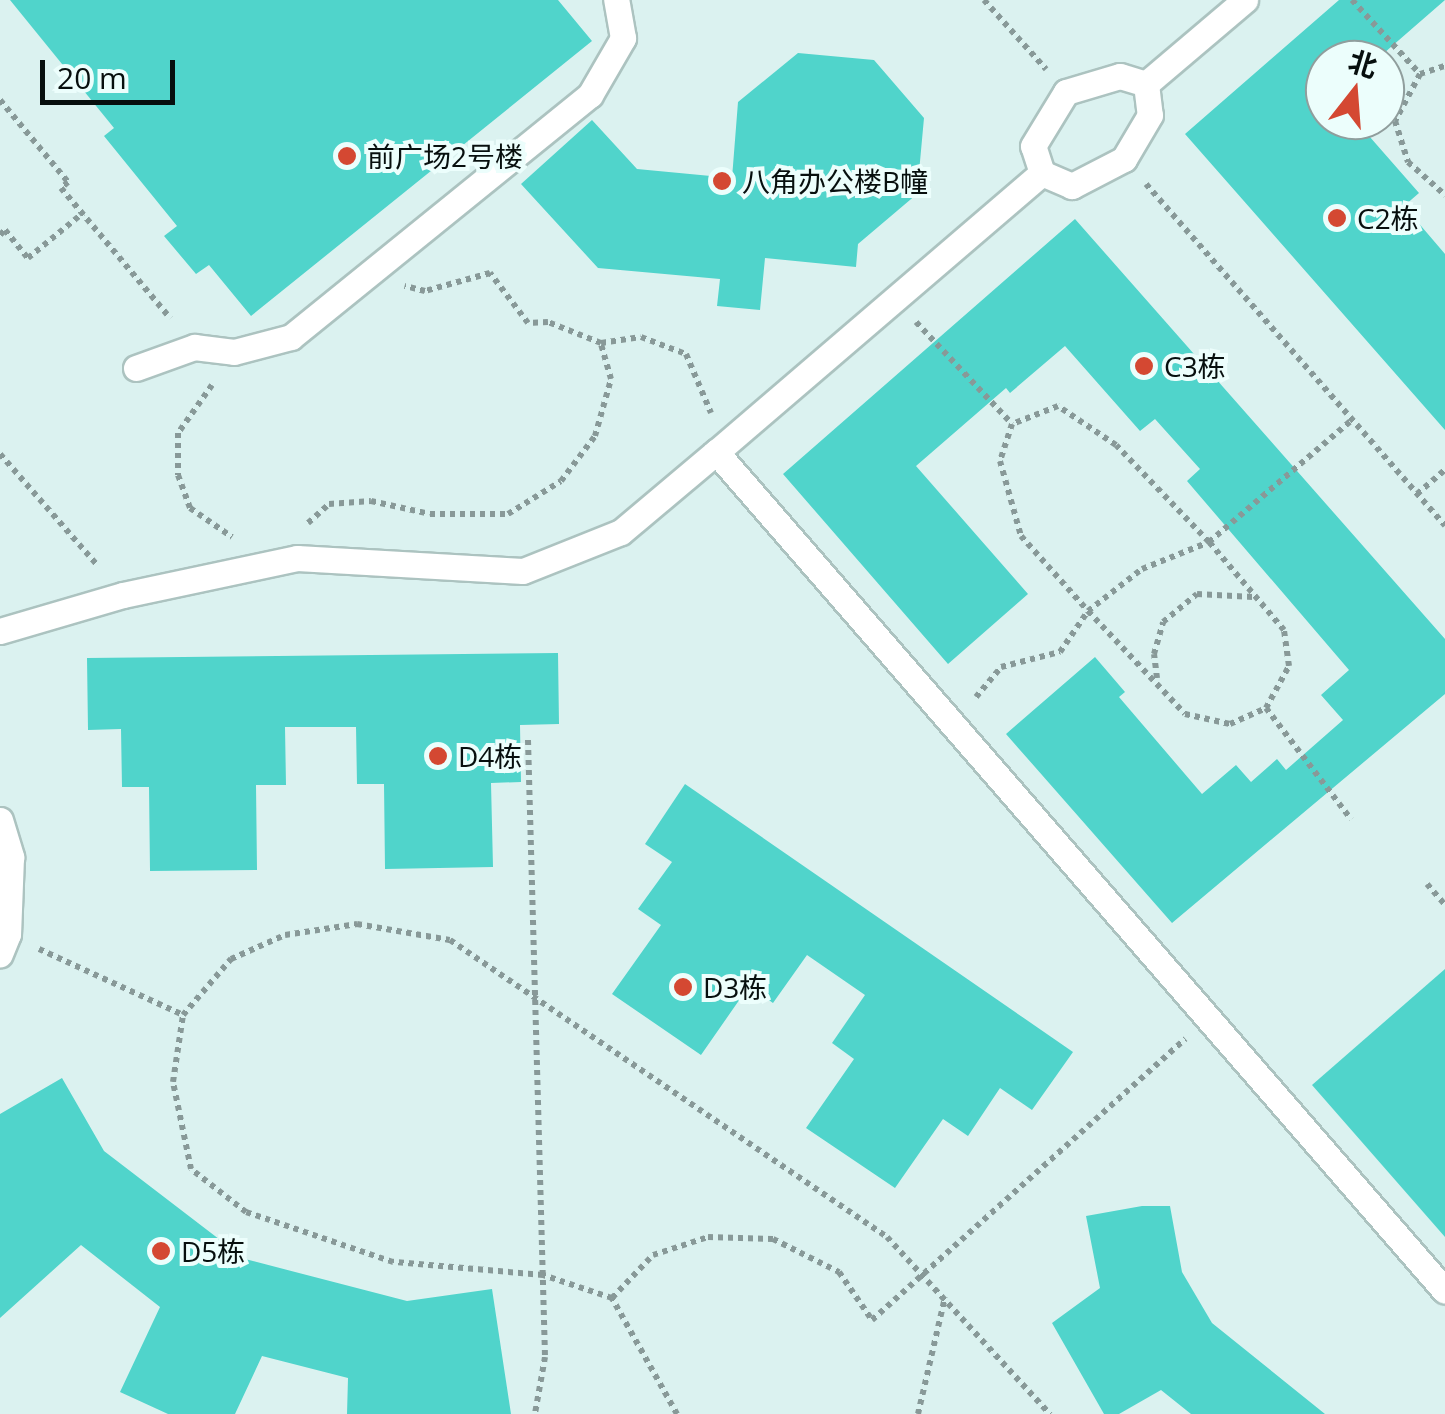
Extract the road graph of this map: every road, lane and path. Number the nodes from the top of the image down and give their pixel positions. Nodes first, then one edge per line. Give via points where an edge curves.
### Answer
1 (616, 0) edge
2 (984, 0) edge
3 (1245, 0) edge
4 (1352, 0) edge
5 (1445, 66) edge
6 (1420, 74) junction
7 (1146, 84) junction
8 (1066, 92) junction
9 (1124, 159) junction
10 (1042, 173) junction
11 (1445, 195) edge
12 (83, 213) dead end
13 (0, 235) edge
14 (374, 270) junction
15 (895, 299) junction
16 (601, 344) junction
17 (136, 368) dead end
18 (1352, 420) junction
19 (1012, 424) junction
20 (716, 452) junction
21 (0, 454) edge
22 (1445, 470) edge
23 (1417, 494) junction
24 (1445, 526) edge
25 (302, 528) dead end
26 (1209, 542) junction
27 (123, 596) junction
28 (1254, 598) junction
29 (1088, 611) junction
30 (0, 631) edge
31 (1157, 678) junction
32 (1266, 708) junction
33 (953, 725) junction
34 (528, 740) dead end
35 (1351, 818) dead end
36 (0, 820) edge
37 (1426, 884) dead end
38 (1445, 905) edge
39 (4, 944) edge
40 (535, 994) junction
41 (183, 1015) junction
42 (1208, 1018) junction
43 (925, 1272) junction
44 (543, 1274) junction
45 (1445, 1291) edge
46 (946, 1296) junction
47 (612, 1298) junction
48 (535, 1414) edge
49 (676, 1414) edge
50 (918, 1414) edge
51 (1050, 1414) edge

1 - 14 lane via 624,38 590,95
2 - 8 path
3 - 7 lane
4 - 6 path
5 - 6 path
6 - 11 path via 1395,121 1408,162
7 - 8 lane via 1120,76
7 - 9 lane via 1150,115
8 - 10 lane via 1033,146
9 - 10 lane via 1072,186
9 - 18 path
10 - 15 lane
12 - 13 path via 28,258 5,230
14 - 16 path via 389,282 425,291 490,273 528,324 548,322
14 - 17 lane via 279,342 234,352 194,347
15 - 19 path
15 - 20 lane
16 - 20 path via 641,337 686,354 709,398
16 - 25 path via 611,379 595,436 562,480 508,514 430,514 371,501 329,504
18 - 23 path
18 - 26 path
19 - 26 path via 1058,406 1116,445
19 - 29 path via 1000,460 1022,536
20 - 27 lane via 621,532 523,572 297,558
20 - 33 lane
21 - 27 path
22 - 23 path
23 - 24 path
26 - 28 path
26 - 29 path via 1142,569
27 - 30 lane
28 - 31 path via 1197,594 1163,622 1154,654
28 - 32 path via 1284,630 1288,666
29 - 31 path
29 - 33 path via 1060,652 1001,667
31 - 32 path via 1184,714 1230,724
32 - 35 path
33 - 42 lane
34 - 40 path
36 - 39 lane via 11,857
37 - 38 path
39 - 41 path
40 - 41 path via 450,940 357,924 285,935 231,959
40 - 43 path via 887,1238
40 - 44 path
41 - 44 path via 172,1082 191,1169 246,1212 393,1262
42 - 43 path
42 - 45 lane
43 - 46 path
43 - 47 path via 872,1320 839,1272 773,1239 708,1237 653,1256
44 - 47 path
44 - 48 path via 545,1357
46 - 50 path
46 - 51 path
47 - 49 path

